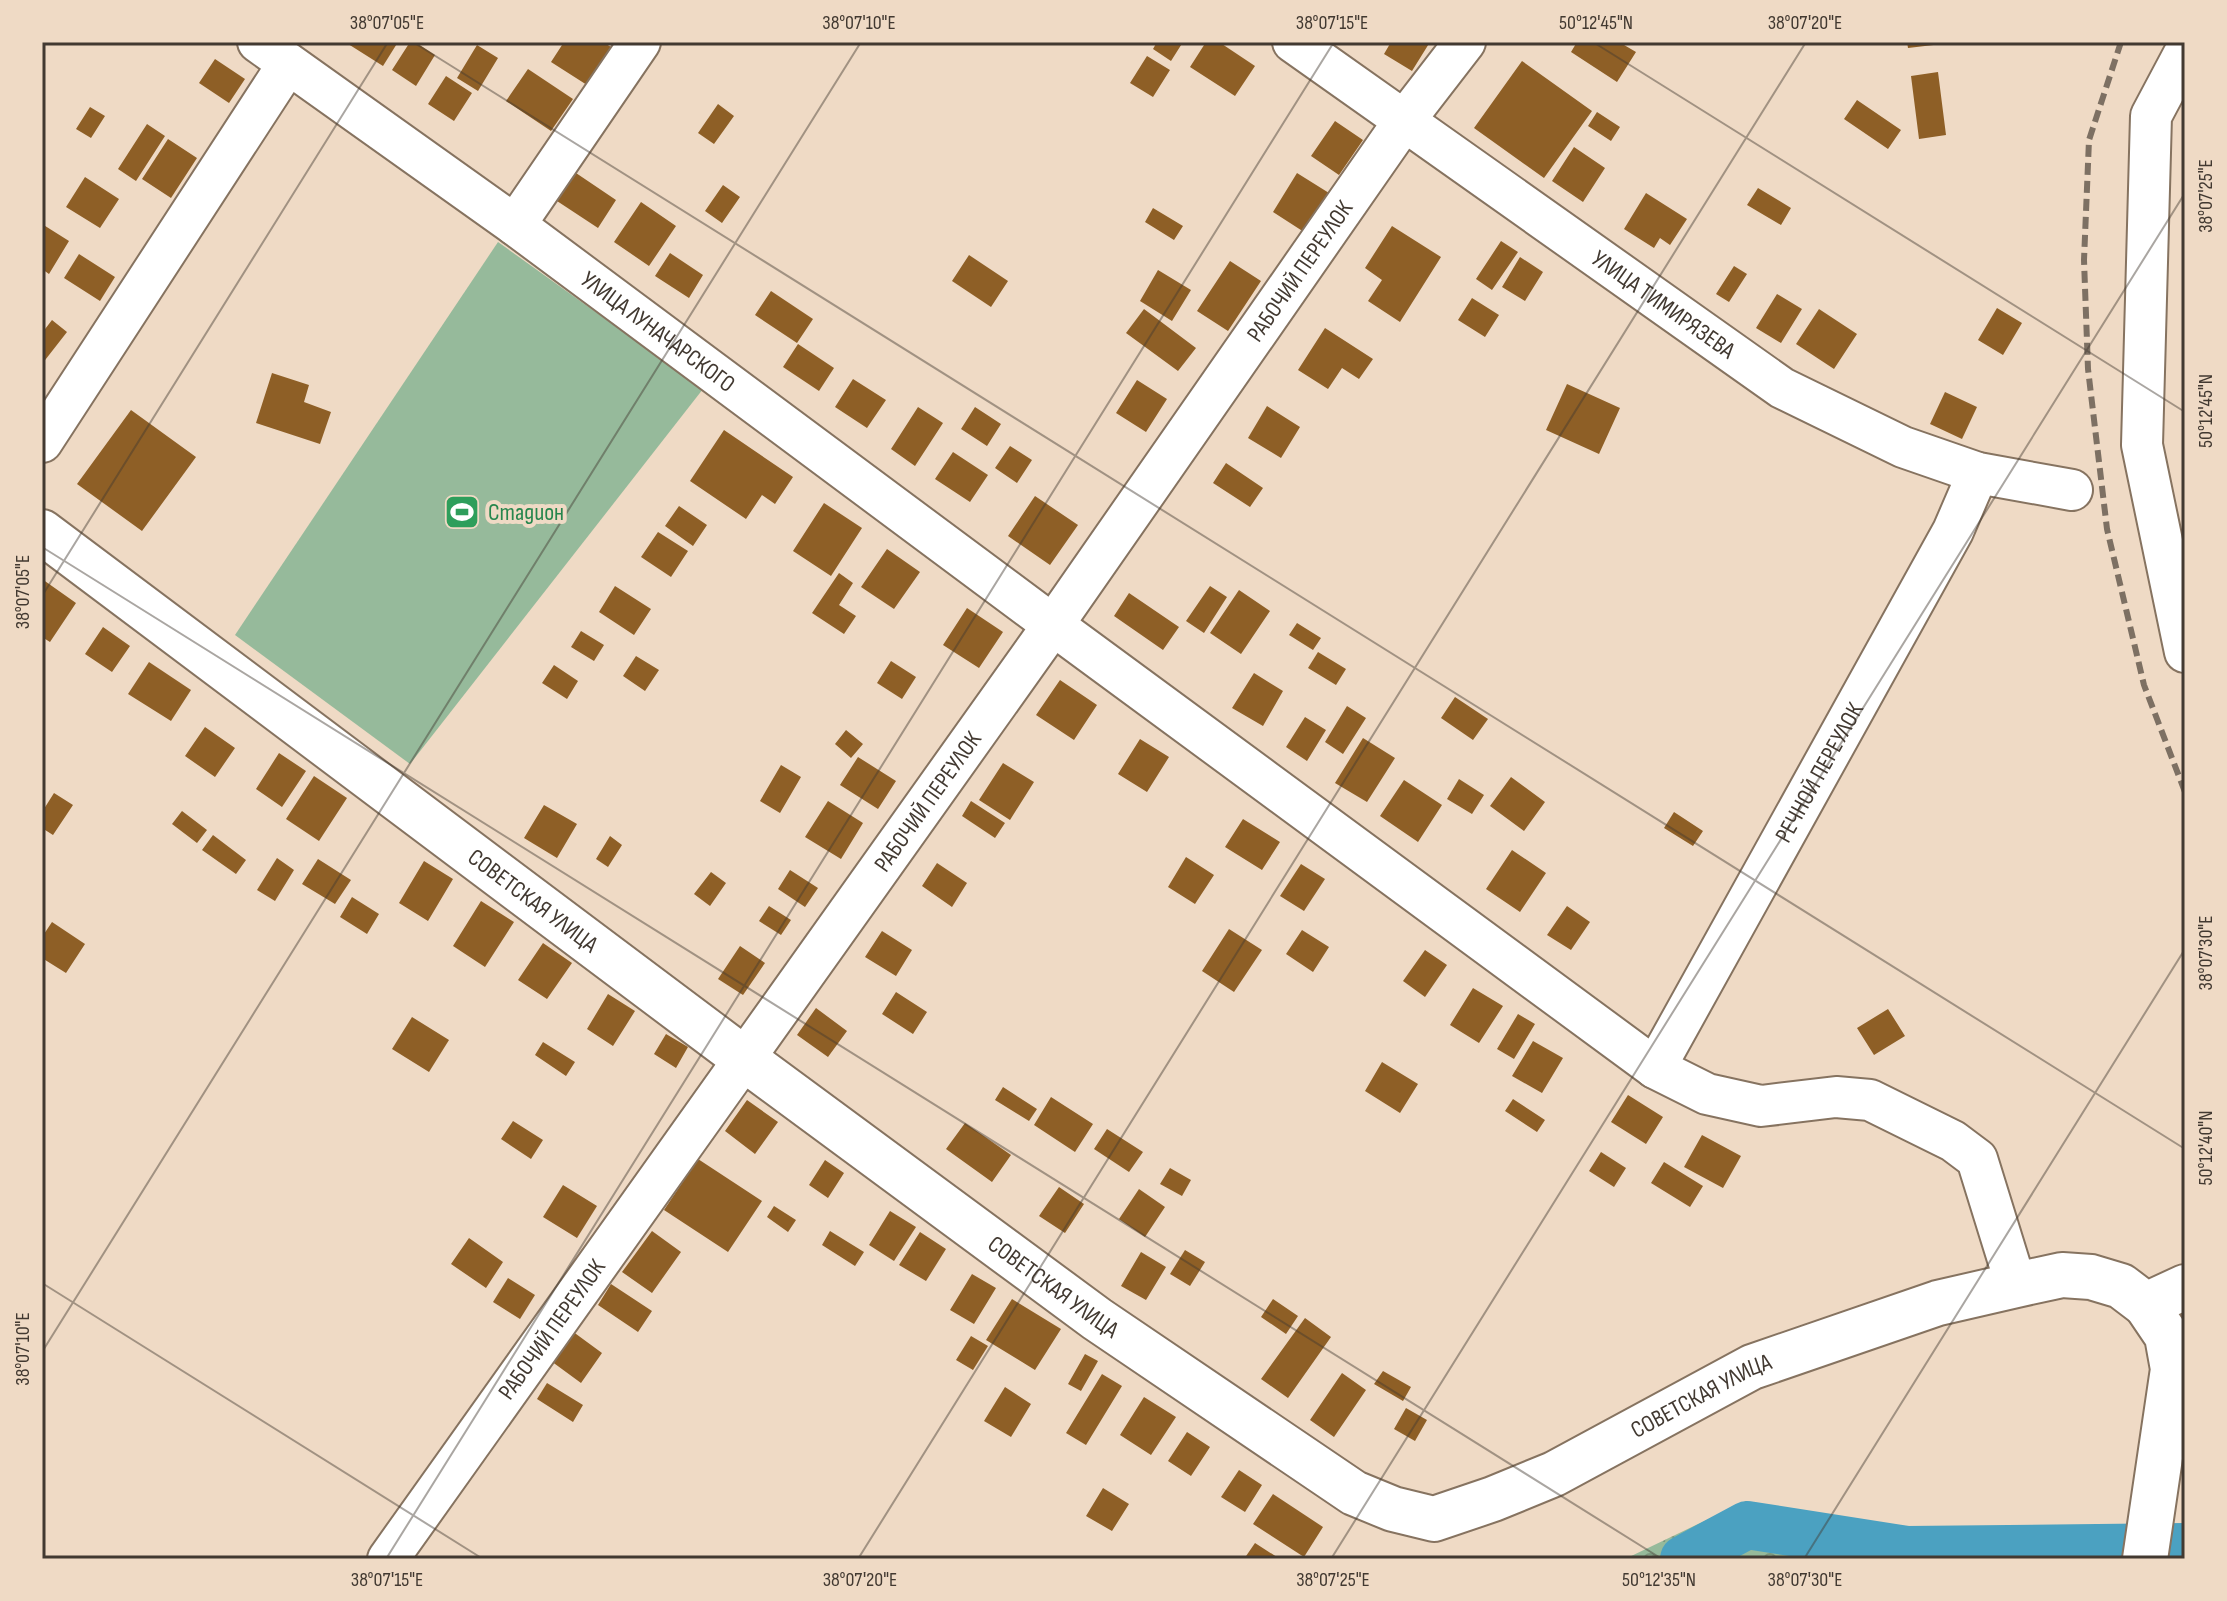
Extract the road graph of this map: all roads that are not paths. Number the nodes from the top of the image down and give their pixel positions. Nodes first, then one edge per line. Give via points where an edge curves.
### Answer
1 (640, 42) edge
2 (1293, 42) edge
3 (1465, 42) edge
4 (2185, 52) edge
5 (273, 53) edge
6 (1404, 121) junction
7 (515, 225) junction
8 (42, 442) edge
9 (1978, 473) junction
10 (2072, 490) dead end
11 (42, 532) edge
12 (2175, 552) edge
13 (1053, 625) junction
14 (2185, 652) edge
15 (743, 1058) junction
16 (1655, 1068) junction
17 (2016, 1285) junction
18 (2185, 1287) edge
19 (2146, 1305) junction
20 (388, 1559) edge
21 (2145, 1559) edge

1 - 7 street
2 - 6 street, УЛИЦА ТИМИРЯЗЕВА
3 - 6 street, РАБОЧИЙ ПЕРЕУЛОК
4 - 12 street via 2151,116 2142,445
5 - 7 street, УЛИЦА ЛУНАЧАРСКОГО
5 - 8 street
6 - 9 street, УЛИЦА ТИМИРЯЗЕВА via 1782,388 1903,447
6 - 13 street, РАБОЧИЙ ПЕРЕУЛОК
7 - 13 street, УЛИЦА ЛУНАЧАРСКОГО
9 - 10 street, УЛИЦА ТИМИРЯЗЕВА
9 - 16 street, РЕЧНОЙ ПЕРЕУЛОК via 1945,544
11 - 15 main road, СОВЕТСКАЯ УЛИЦА
12 - 14 street
13 - 15 street, РАБОЧИЙ ПЕРЕУЛОК
13 - 16 street, УЛИЦА ЛУНАЧАРСКОГО
15 - 17 main road, СОВЕТСКАЯ УЛИЦА via 1097,1319 1354,1493 1434,1519 1554,1474 1752,1367 1938,1303
15 - 20 street, РАБОЧИЙ ПЕРЕУЛОК
16 - 17 street, УЛИЦА ЛУНАЧАРСКОГО via 1707,1094 1761,1106 1836,1097 1870,1100 1953,1141 1977,1159
17 - 19 main road, СОВЕТСКАЯ УЛИЦА via 2062,1275 2091,1277 2121,1286
18 - 19 main road
19 - 21 main road via 2167,1336 2173,1369

